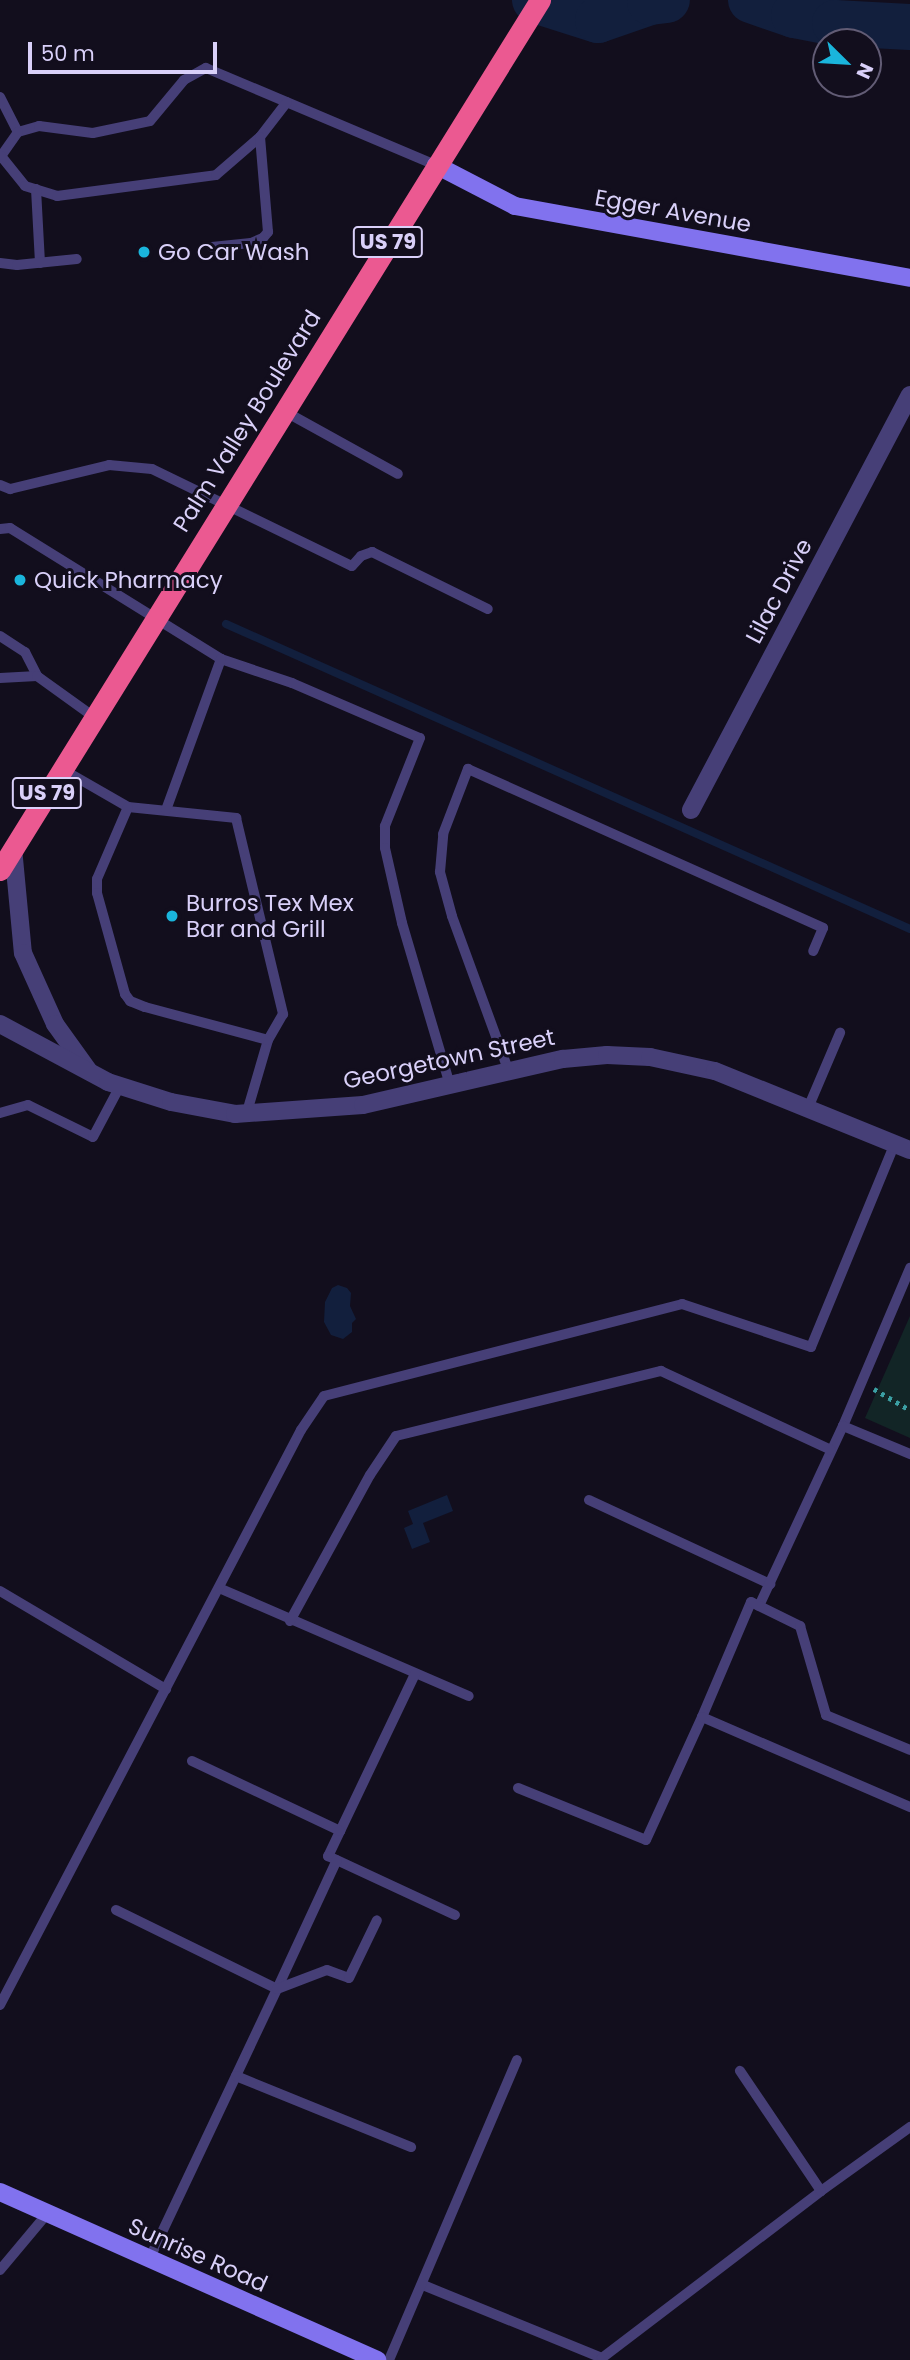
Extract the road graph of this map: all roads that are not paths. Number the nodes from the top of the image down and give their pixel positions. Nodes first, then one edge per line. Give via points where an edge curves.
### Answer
1 (540, 0) edge
2 (0, 96) edge
3 (287, 102) junction
4 (18, 132) junction
5 (260, 137) junction
6 (0, 157) edge
7 (436, 165) junction
8 (36, 189) junction
9 (212, 247) dead end
10 (77, 259) dead end
11 (40, 262) junction
12 (0, 263) edge
13 (910, 278) edge
14 (910, 396) edge
15 (284, 411) junction
16 (398, 474) dead end
17 (0, 485) edge
18 (226, 507) junction
19 (0, 530) edge
20 (488, 610) dead end
21 (157, 617) junction
22 (0, 636) edge
23 (221, 659) junction
24 (37, 676) junction
25 (0, 678) edge
26 (94, 717) junction
27 (62, 769) junction
28 (128, 807) junction
29 (166, 810) junction
30 (691, 810) dead end
31 (13, 848) junction
32 (0, 870) edge
33 (813, 951) dead end
34 (0, 1024) edge
35 (840, 1033) dead end
36 (268, 1040) junction
37 (509, 1072) junction
38 (92, 1076) junction
39 (450, 1085) junction
40 (120, 1086) junction
41 (808, 1108) junction
42 (0, 1113) edge
43 (246, 1115) junction
44 (902, 1147) edge
45 (910, 1268) edge
46 (843, 1426) junction
47 (831, 1450) junction
48 (910, 1454) edge
49 (589, 1500) dead end
50 (770, 1584) junction
51 (219, 1588) junction
52 (0, 1591) edge
53 (759, 1606) junction
54 (290, 1622) junction
55 (415, 1674) junction
56 (166, 1689) junction
57 (469, 1696) dead end
58 (702, 1717) junction
59 (910, 1750) edge
60 (192, 1762) dead end
61 (518, 1788) dead end
62 (910, 1807) edge
63 (340, 1831) junction
64 (337, 1860) junction
65 (116, 1910) dead end
66 (455, 1915) dead end
67 (377, 1920) dead end
68 (277, 1989) junction
69 (0, 2005) edge
70 (517, 2060) dead end
71 (740, 2071) dead end
72 (236, 2076) junction
73 (910, 2127) edge
74 (411, 2147) dead end
75 (821, 2191) junction
76 (0, 2192) edge
77 (47, 2214) junction
78 (149, 2260) junction
79 (0, 2270) edge
80 (423, 2285) junction
81 (602, 2359) edge
82 (377, 2360) edge
83 (389, 2360) edge

1 - 7 highway, Palm Valley Boulevard / US 79
2 - 4 lane
3 - 4 lane via 206,68 184,80 150,121 93,134 39,126
3 - 5 lane
3 - 7 lane
4 - 6 lane
5 - 8 lane via 216,175 57,196
5 - 9 lane via 268,232 251,243
6 - 8 lane via 25,186
7 - 13 street, Egger Avenue via 515,206
7 - 15 highway, Palm Valley Boulevard / US 79
8 - 11 lane
10 - 11 lane
11 - 12 lane
14 - 30 street, Lilac Drive
15 - 16 lane
15 - 18 highway, Palm Valley Boulevard / US 79
17 - 18 lane via 10,489 109,464 152,470
18 - 20 lane via 352,566 372,552
18 - 21 highway, Palm Valley Boulevard / US 79
19 - 21 lane via 10,528
21 - 23 lane
21 - 26 highway, Palm Valley Boulevard / US 79
22 - 24 lane via 25,652
23 - 29 lane
23 - 39 lane via 292,683 420,738 385,826 385,848
24 - 25 lane
24 - 26 lane
26 - 27 highway, Palm Valley Boulevard / US 79
27 - 28 lane
27 - 31 highway, Palm Valley Boulevard / US 79
28 - 29 lane
28 - 36 lane via 97,879 125,994 145,1007
29 - 36 lane via 236,818 283,1014
31 - 32 highway, Palm Valley Boulevard / US 79
31 - 38 street via 23,953 55,1024
33 - 37 lane via 823,928 468,769 443,834 440,872
34 - 38 street, Georgetown Street
35 - 41 lane
36 - 43 lane
37 - 39 street, Georgetown Street
37 - 41 street, Georgetown Street via 563,1059 650,1057 715,1071
38 - 40 street, Georgetown Street
39 - 43 street, Georgetown Street via 363,1105
40 - 42 lane via 93,1137 28,1105
40 - 43 street, Georgetown Street via 171,1102
41 - 44 street, Georgetown Street
44 - 51 lane via 811,1347 682,1304 324,1396 301,1430
45 - 46 lane
46 - 47 lane
46 - 48 lane
47 - 50 lane
47 - 54 lane via 661,1371 396,1436
49 - 50 lane
50 - 53 lane
51 - 54 lane
51 - 56 lane
52 - 56 lane
53 - 58 lane via 751,1602
53 - 59 lane via 800,1626 826,1715
54 - 55 lane
55 - 57 lane
55 - 63 lane
56 - 69 lane
58 - 61 lane via 646,1840
58 - 62 lane
60 - 63 lane
63 - 64 lane via 328,1856
64 - 66 lane
64 - 68 lane
65 - 68 lane
67 - 68 lane via 349,1978 327,1970
68 - 72 lane
70 - 80 lane
71 - 75 lane
72 - 74 lane
72 - 78 lane
73 - 75 lane
75 - 81 lane
76 - 77 street, Sunrise Road
77 - 78 street, Sunrise Road
77 - 79 lane
78 - 82 street, Sunrise Road
80 - 81 lane
80 - 83 lane

